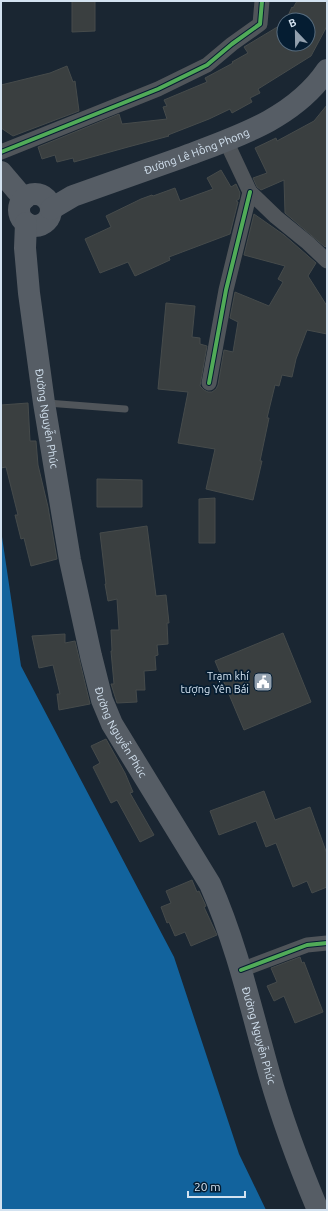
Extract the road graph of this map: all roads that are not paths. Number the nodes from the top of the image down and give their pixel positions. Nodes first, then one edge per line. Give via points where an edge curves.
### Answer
1 (262, 1) edge
2 (327, 70) edge
3 (226, 141) junction
4 (1, 152) edge
5 (1, 172) edge
6 (250, 192) junction
7 (24, 199) junction
8 (51, 209) junction
9 (26, 223) junction
10 (327, 260) edge
11 (209, 383) dead end
12 (44, 403) junction
13 (126, 410) dead end
14 (327, 943) edge
15 (241, 970) junction
16 (318, 1210) edge

1 - 4 street via 260,24 206,65 158,89
2 - 3 main road, Đường Lê Hồng Phong via 318,84 300,101 267,123
3 - 6 street
3 - 8 main road, Đường Lê Hồng Phong via 73,196
5 - 7 main road
6 - 10 street
6 - 11 street via 226,290
7 - 8 main road via 37,194 48,202
7 - 9 main road via 19,212
8 - 9 main road via 46,221 40,225
9 - 12 main road, Đường Nguyễn Phúc via 25,248 29,293
12 - 13 lane
12 - 15 main road, Đường Nguyễn Phúc via 70,560 102,700 112,724 210,884
14 - 15 street via 307,945
15 - 16 main road, Đường Nguyễn Phúc via 272,1082 298,1162

